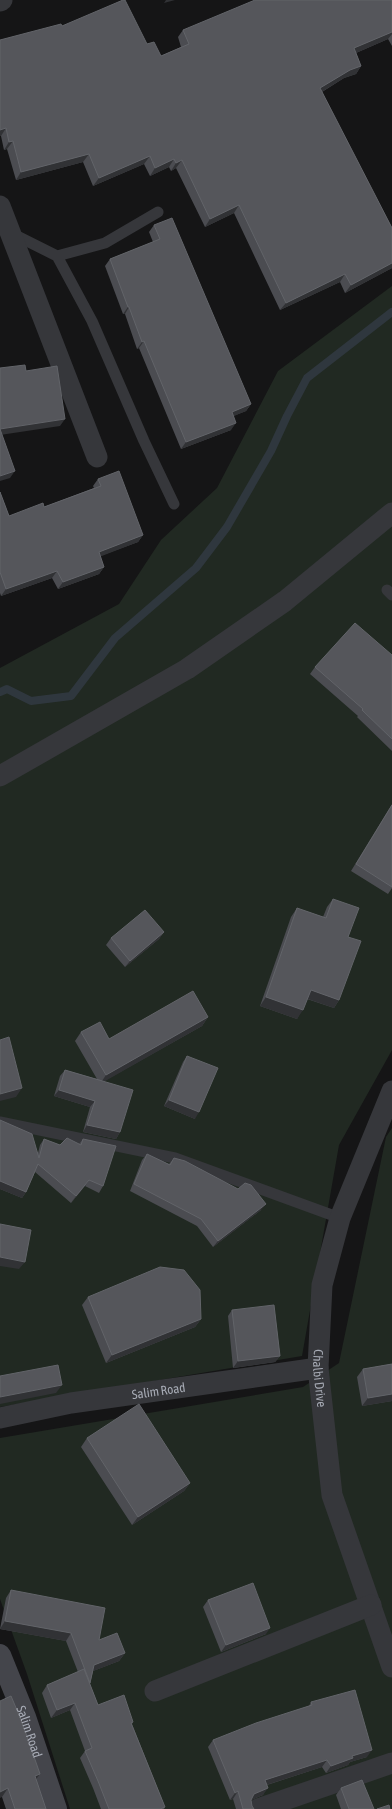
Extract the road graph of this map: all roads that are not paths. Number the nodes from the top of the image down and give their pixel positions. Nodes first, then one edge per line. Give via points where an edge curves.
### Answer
1 (0, 206) edge
2 (158, 212) dead end
3 (12, 233) junction
4 (57, 256) junction
5 (97, 457) dead end
6 (174, 504) dead end
7 (392, 513) edge
8 (0, 776) edge
9 (392, 1091) edge
10 (0, 1122) edge
11 (340, 1218) junction
12 (318, 1368) junction
13 (0, 1418) edge
14 (371, 1605) junction
15 (0, 1655) edge
16 (392, 1667) edge
17 (155, 1692) dead end
18 (392, 1763) edge
19 (56, 1809) edge
20 (258, 1809) edge

1 - 3 street
2 - 4 lane via 105,243
3 - 4 lane
3 - 5 street
4 - 6 lane via 92,321
7 - 8 street via 285,601 187,669
9 - 11 street, Chalbi Drive
10 - 11 lane via 175,1158
11 - 12 street, Chalbi Drive via 322,1285
12 - 13 street, Salim Road via 71,1403
12 - 14 street, Chalbi Drive via 332,1495
14 - 16 street, Chalbi Drive
14 - 17 street
15 - 19 street, Salim Road via 25,1717
18 - 20 street

